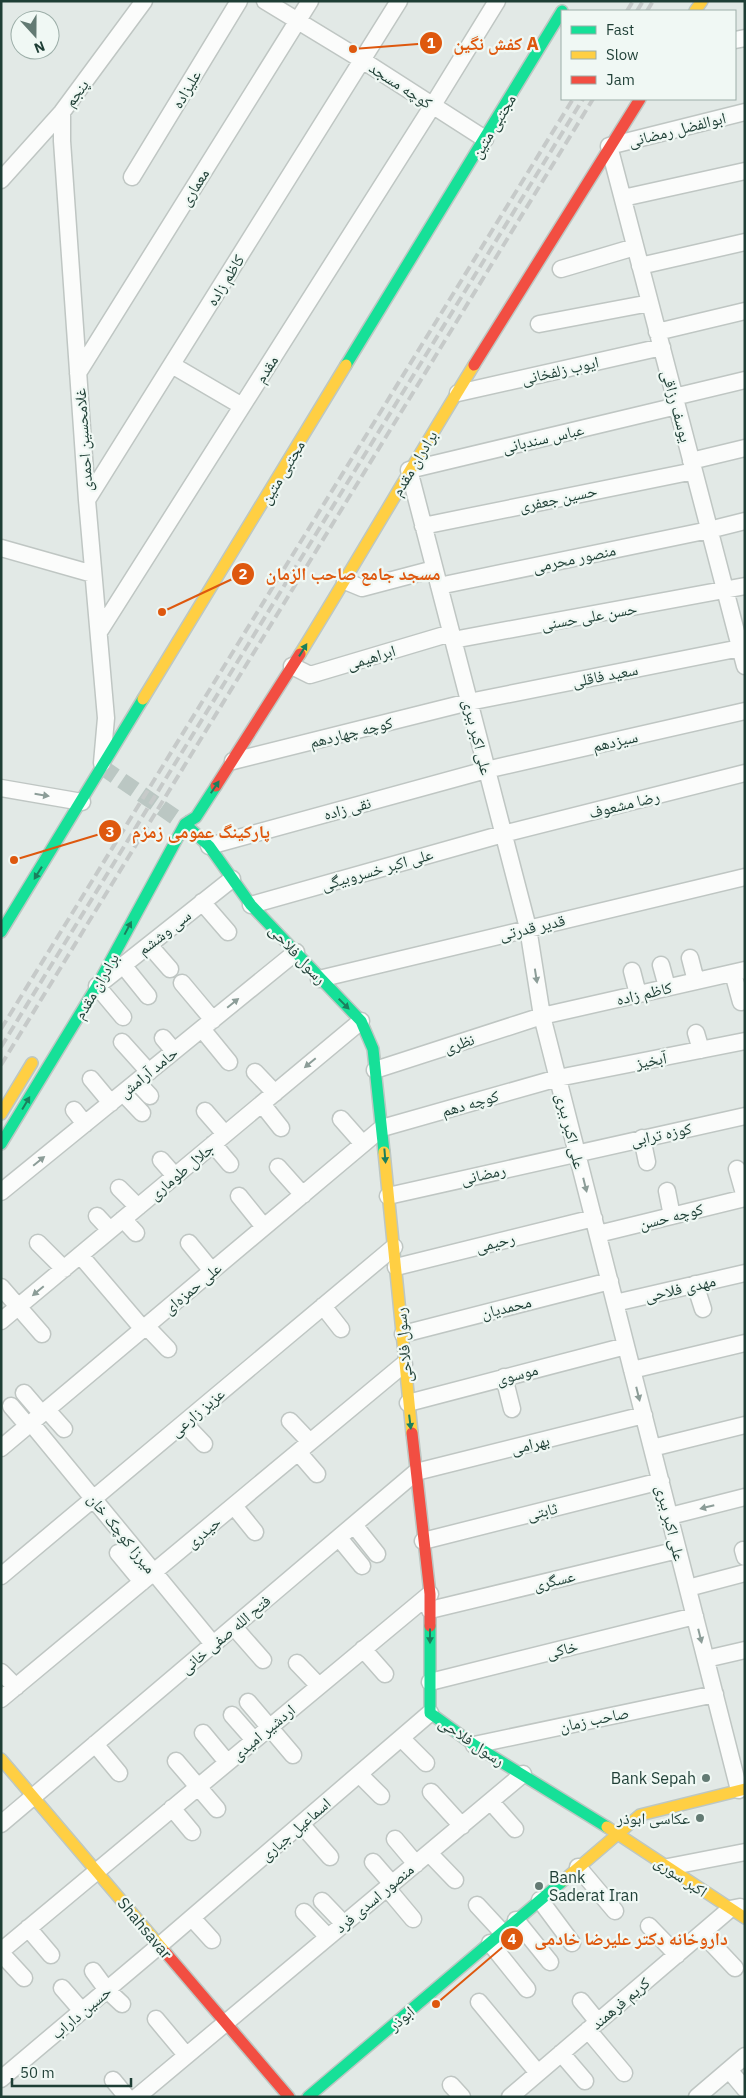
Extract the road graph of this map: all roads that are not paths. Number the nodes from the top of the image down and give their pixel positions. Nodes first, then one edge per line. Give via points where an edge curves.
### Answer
1 (144, 1) edge
2 (239, 1) edge
3 (265, 1) edge
4 (310, 1) edge
5 (399, 1) edge
6 (496, 1) edge
7 (561, 13) edge
8 (298, 21) junction
9 (362, 60) junction
10 (629, 100) edge
11 (639, 100) edge
12 (433, 105) junction
13 (62, 112) junction
14 (745, 112) edge
15 (485, 139) junction
16 (606, 143) junction
17 (745, 171) edge
18 (132, 177) dead end
19 (1, 180) edge
20 (622, 198) junction
21 (745, 242) edge
22 (635, 247) junction
23 (640, 266) junction
24 (561, 268) dead end
25 (650, 303) junction
26 (745, 311) edge
27 (539, 324) dead end
28 (660, 339) junction
29 (172, 364) junction
30 (78, 373) junction
31 (745, 380) edge
32 (453, 391) junction
33 (676, 402) junction
34 (242, 406) junction
35 (745, 448) edge
36 (692, 466) junction
37 (405, 468) junction
38 (87, 500) junction
39 (745, 521) edge
40 (423, 526) junction
41 (709, 530) junction
42 (1, 548) edge
43 (434, 569) junction
44 (93, 574) junction
45 (340, 578) junction
46 (439, 586) junction
47 (745, 586) edge
48 (725, 591) junction
49 (99, 632) junction
50 (452, 637) junction
51 (742, 647) edge
52 (287, 664) junction
53 (745, 666) edge
54 (469, 702) junction
55 (745, 711) edge
56 (224, 760) junction
57 (102, 767) junction
58 (486, 770) junction
59 (745, 773) edge
60 (1, 788) edge
61 (82, 802) junction
62 (184, 811) dead end
63 (185, 824) junction
64 (503, 834) junction
65 (209, 846) junction
66 (745, 878) edge
67 (232, 879) junction
68 (202, 902) junction
69 (252, 905) junction
70 (528, 928) junction
71 (1, 932) edge
72 (228, 932) dead end
73 (149, 944) junction
74 (296, 952) junction
75 (690, 958) dead end
76 (123, 965) junction
77 (661, 965) dead end
78 (170, 969) dead end
79 (632, 971) dead end
80 (739, 972) edge
81 (320, 979) junction
82 (696, 981) junction
83 (182, 983) dead end
84 (97, 986) junction
85 (667, 987) junction
86 (638, 994) junction
87 (148, 996) dead end
88 (741, 1002) dead end
89 (65, 1014) dead end
90 (542, 1016) junction
91 (124, 1017) dead end
92 (361, 1021) junction
93 (207, 1024) junction
94 (696, 1033) dead end
95 (163, 1038) dead end
96 (745, 1041) edge
97 (122, 1042) dead end
98 (40, 1050) dead end
99 (700, 1050) junction
100 (174, 1051) junction
101 (229, 1062) dead end
102 (375, 1070) junction
103 (255, 1072) dead end
104 (143, 1077) junction
105 (558, 1078) junction
106 (91, 1079) dead end
107 (275, 1093) junction
108 (150, 1096) dead end
109 (117, 1098) junction
110 (262, 1104) junction
111 (74, 1110) dead end
112 (205, 1111) dead end
113 (142, 1113) dead end
114 (1, 1114) edge
115 (745, 1116) edge
116 (341, 1119) dead end
117 (86, 1124) junction
118 (281, 1128) dead end
119 (382, 1128) junction
120 (642, 1138) junction
121 (219, 1139) junction
122 (1, 1144) edge
123 (363, 1144) junction
124 (577, 1152) junction
125 (161, 1160) dead end
126 (647, 1162) dead end
127 (230, 1164) dead end
128 (278, 1167) dead end
129 (737, 1170) dead end
130 (175, 1176) junction
131 (120, 1188) dead end
132 (667, 1191) dead end
133 (1, 1192) edge
134 (302, 1195) junction
135 (239, 1196) dead end
136 (388, 1196) junction
137 (745, 1198) edge
138 (138, 1207) junction
139 (97, 1216) dead end
140 (672, 1216) junction
141 (124, 1219) junction
142 (596, 1226) junction
143 (264, 1227) junction
144 (110, 1230) junction
145 (136, 1233) dead end
146 (38, 1243) dead end
147 (189, 1243) dead end
148 (394, 1247) junction
149 (80, 1255) junction
150 (396, 1267) junction
151 (64, 1269) junction
152 (212, 1271) junction
153 (745, 1273) edge
154 (610, 1281) junction
155 (695, 1284) junction
156 (1, 1287) edge
157 (615, 1302) junction
158 (19, 1306) junction
159 (323, 1306) junction
160 (702, 1309) dead end
161 (1, 1321) edge
162 (145, 1328) junction
163 (341, 1329) dead end
164 (42, 1334) dead end
165 (403, 1334) junction
166 (745, 1343) edge
167 (626, 1346) junction
168 (168, 1349) dead end
169 (404, 1364) junction
170 (632, 1370) junction
171 (504, 1377) junction
172 (24, 1393) dead end
173 (408, 1403) junction
174 (11, 1406) dead end
175 (512, 1410) dead end
176 (644, 1415) junction
177 (37, 1418) junction
178 (290, 1421) dead end
179 (184, 1423) junction
180 (745, 1424) edge
181 (64, 1428) dead end
182 (3, 1443) edge
183 (204, 1444) dead end
184 (304, 1447) junction
185 (652, 1448) junction
186 (416, 1472) junction
187 (317, 1474) dead end
188 (661, 1481) junction
189 (745, 1497) edge
190 (94, 1499) junction
191 (234, 1506) junction
192 (670, 1516) junction
193 (354, 1525) junction
194 (255, 1532) dead end
195 (339, 1538) junction
196 (423, 1540) junction
197 (678, 1550) junction
198 (118, 1553) dead end
199 (377, 1554) dead end
200 (362, 1566) dead end
201 (4, 1569) edge
202 (745, 1573) edge
203 (148, 1577) junction
204 (688, 1588) junction
205 (430, 1602) junction
206 (695, 1616) junction
207 (234, 1627) junction
208 (213, 1644) junction
209 (363, 1650) junction
210 (745, 1650) edge
211 (706, 1659) junction
212 (263, 1660) dead end
213 (297, 1663) dead end
214 (1, 1672) edge
215 (384, 1674) dead end
216 (430, 1682) junction
217 (319, 1686) junction
218 (16, 1687) junction
219 (715, 1694) junction
220 (1, 1699) edge
221 (248, 1702) dead end
222 (430, 1713) junction
223 (232, 1715) dead end
224 (270, 1727) junction
225 (203, 1733) dead end
226 (401, 1738) junction
227 (254, 1740) junction
228 (95, 1744) junction
229 (474, 1745) junction
230 (293, 1755) dead end
231 (1, 1759) edge
232 (176, 1760) dead end
233 (227, 1762) junction
234 (426, 1763) dead end
235 (119, 1773) dead end
236 (359, 1774) junction
237 (523, 1774) junction
238 (198, 1786) junction
239 (742, 1789) edge
240 (431, 1792) dead end
241 (34, 1796) junction
242 (381, 1796) dead end
243 (491, 1802) junction
244 (172, 1808) junction
245 (217, 1809) dead end
246 (1, 1824) edge
247 (301, 1824) junction
248 (462, 1826) junction
249 (515, 1829) dead end
250 (192, 1832) dead end
251 (618, 1834) junction
252 (395, 1838) dead end
253 (745, 1852) edge
254 (429, 1853) junction
255 (330, 1857) dead end
256 (373, 1862) dead end
257 (416, 1864) junction
258 (668, 1867) junction
259 (578, 1868) junction
260 (96, 1870) junction
261 (455, 1880) dead end
262 (390, 1886) junction
263 (540, 1900) junction
264 (322, 1901) dead end
265 (477, 1905) dead end
266 (738, 1908) edge
267 (304, 1912) dead end
268 (615, 1912) dead end
269 (192, 1918) junction
270 (745, 1918) edge
271 (413, 1919) dead end
272 (516, 1920) junction
273 (344, 1924) junction
274 (649, 1926) dead end
275 (28, 1928) junction
276 (702, 1933) junction
277 (328, 1937) junction
278 (496, 1937) junction
279 (212, 1940) dead end
280 (572, 1943) dead end
281 (160, 1945) junction
282 (1, 1952) edge
283 (51, 1954) dead end
284 (676, 1955) junction
285 (550, 1962) dead end
286 (734, 1968) dead end
287 (92, 1971) dead end
288 (24, 1978) dead end
289 (62, 1988) dead end
290 (527, 1989) dead end
291 (107, 1990) junction
292 (581, 2000) dead end
293 (479, 2002) dead end
294 (122, 2004) dead end
295 (82, 2011) junction
296 (156, 2019) dead end
297 (226, 2022) junction
298 (593, 2026) junction
299 (561, 2053) junction
300 (186, 2055) junction
301 (745, 2056) edge
302 (729, 2070) junction
303 (538, 2073) junction
304 (624, 2073) dead end
305 (1, 2079) edge
306 (114, 2080) dead end
307 (585, 2081) dead end
308 (745, 2089) edge
309 (708, 2094) edge
310 (511, 2096) edge
311 (127, 2097) edge
312 (136, 2097) edge
313 (289, 2097) edge
314 (308, 2097) edge

1 - 13 street, پنجم
2 - 18 street, علیزاده
3 - 8 street, کوچه مسجد
4 - 8 street, معماری
5 - 9 street, کاظم زاده
6 - 12 street, مقدم
7 - 15 main road, مجتبی متین
8 - 9 street, کوچه مسجد
8 - 30 street, معماری
9 - 12 street, کوچه مسجد
9 - 29 street, کاظم زاده
10 - 16 main road, برادران مقدم
11 - 16 main road, برادران مقدم
12 - 15 street, کوچه مسجد
12 - 34 street, مقدم
13 - 19 street, پنجم
13 - 30 street, غلامحسین احمدی
14 - 16 street, ابوالفضل رمضانی
15 - 57 main road, مجتبی متین
16 - 20 street, یوسف رزاقی
16 - 32 main road, برادران مقدم
17 - 20 street
20 - 22 street, یوسف رزاقی
21 - 23 street
22 - 23 street, یوسف رزاقی
22 - 24 street
23 - 25 street, یوسف رزاقی
25 - 27 street
25 - 28 street, یوسف رزاقی
26 - 28 street, ایوب زلفخانی
28 - 32 street, ایوب زلفخانی
28 - 33 street, یوسف رزاقی
29 - 34 street
29 - 38 street, کاظم زاده
30 - 38 street, غلامحسین احمدی
31 - 33 street, عباس سندبانی
32 - 37 main road, برادران مقدم
33 - 36 street, یوسف رزاقی
33 - 37 street, عباس سندبانی
34 - 49 street, مقدم
35 - 36 street, حسین جعفری
36 - 40 street, حسین جعفری
36 - 41 street, یوسف رزاقی
37 - 40 street, علی اکبر ببری
37 - 45 main road, برادران مقدم
38 - 44 street, غلامحسین احمدی
39 - 41 street, منصور محرمی
40 - 43 street, علی اکبر ببری
41 - 46 street, منصور محرمی
41 - 48 street, یوسف رزاقی
42 - 44 street
43 - 45 street via 362,588
43 - 46 street, علی اکبر ببری
44 - 49 street, غلامحسین احمدی
45 - 52 main road, برادران مقدم
46 - 50 street, علی اکبر ببری
47 - 48 street, حسن علی حسنی
48 - 50 street, حسن علی حسنی
48 - 51 street, یوسف رزاقی
49 - 57 street, غلامحسین احمدی via 106,718
50 - 52 street, ابراهیمی via 310,675
50 - 54 street, علی اکبر ببری
51 - 53 street, یوسف رزاقی
51 - 54 street, سعید فاقلی
52 - 56 main road, برادران مقدم
54 - 56 street, کوچه چهاردهم
54 - 58 street, علی اکبر ببری
55 - 58 street, سیزدهم
63 -> 56 main road, برادران مقدم via 196,817
57 - 61 main road, مجتبی متین
58 - 64 street, علی اکبر ببری
58 - 65 street, نقی زاده
59 - 64 street, رضا مشعوف
60 -> 61 street
61 -> 71 main road, مجتبی متین
62 - 63 main road
63 - 65 main road, رسول فلاحی
84 -> 63 main road, برادران مقدم
64 - 69 street, علی اکبر خسروبیگی
64 - 70 street, علی اکبر ببری
65 - 67 main road, رسول فلاحی
66 - 70 street, قدیر قدرتی
67 - 68 street, سی وششم
67 - 69 main road, رسول فلاحی
68 - 72 street
68 - 73 street, سی وششم
69 - 74 main road, رسول فلاحی
70 - 81 street, قدیر قدرتی
70 -> 90 street, علی اکبر ببری
73 - 76 street, سی وششم
73 - 78 street
74 - 81 main road, رسول فلاحی
93 -> 74 street, حامد آرامش
75 - 82 street
76 - 84 street, سی وششم
76 - 87 street
77 - 85 street
79 - 86 street
80 - 82 street, کاظم زاده
80 - 88 street
81 -> 92 main road, رسول فلاحی
82 - 85 street, کاظم زاده
83 - 93 street
84 - 89 main road
84 - 91 street
122 -> 84 main road, برادران مقدم
85 - 86 street, کاظم زاده
86 - 90 street, کاظم زاده
90 - 102 street, نظری
90 - 105 street, علی اکبر ببری
92 - 102 main road, رسول فلاحی via 373,1049
92 -> 107 street, جلال طوماری
93 - 100 street, حامد آرامش
93 - 101 street
94 - 99 street
95 - 100 street
96 - 99 street, آبخیز
97 - 104 street
98 - 114 main road
99 - 105 street, آبخیز
100 - 104 street, حامد آرامش
102 - 119 main road, رسول فلاحی
103 - 107 street
104 - 108 street
104 - 109 street, حامد آرامش
105 - 119 street, کوچه دهم
105 - 124 street, علی اکبر ببری
106 - 109 street
107 - 110 street, جلال طوماری
109 - 113 street
109 - 117 street, حامد آرامش
110 - 118 street
110 - 121 street, جلال طوماری
111 - 117 street
112 - 121 street
115 - 120 street, کوزه ترابی via 701,1118
116 - 123 street
133 -> 117 street, حامد آرامش
119 - 123 street, علی حمزه‌ای
119 -> 136 main road, رسول فلاحی
120 - 124 street, کوزه ترابی
120 - 126 street
121 - 127 street
121 - 130 street, جلال طوماری
123 - 134 street, علی حمزه‌ای
124 - 136 street, رمضانی
124 -> 142 street, علی اکبر ببری
125 - 130 street
128 - 134 street
129 - 137 street
130 - 138 street, جلال طوماری
131 - 138 street
132 - 140 street
134 - 143 street, علی حمزه‌ای
135 - 143 street
136 - 148 main road, رسول فلاحی
137 - 140 street, کوچه حسن
138 - 141 street, جلال طوماری
139 - 144 street
140 - 142 street, کوچه حسن
141 - 144 street, جلال طوماری
141 - 145 street
142 - 150 street, رحیمی
142 - 154 street, علی اکبر ببری
143 - 152 street, علی حمزه‌ای
144 - 149 street, جلال طوماری
146 - 151 street
147 - 152 street
148 - 150 main road, رسول فلاحی
148 - 159 street, عزیز زارعی
149 - 151 street, جلال طوماری
149 - 162 street
150 - 165 main road, رسول فلاحی
151 -> 158 street, جلال طوماری
152 - 162 street, علی حمزه‌ای
153 - 155 street, مهدی فلاحی
154 - 157 street, علی اکبر ببری
154 - 165 street, محمدیان
155 - 157 street, مهدی فلاحی
155 - 160 street
156 - 158 street
157 - 167 street, علی اکبر ببری
158 - 161 street, جلال طوماری
158 - 164 street
159 - 163 street
159 - 179 street, عزیز زارعی
162 - 168 street
162 - 177 street, علی حمزه‌ای
165 - 169 main road, رسول فلاحی
166 - 170 street
167 - 170 street, علی اکبر ببری
167 - 171 street, موسوی
169 - 173 main road, رسول فلاحی
169 - 184 street, حیدری
170 -> 176 street, علی اکبر ببری
171 - 173 street, موسوی
171 - 175 street
172 - 177 street
173 -> 186 main road, رسول فلاحی
174 - 177 street
176 - 185 street, علی اکبر ببری
176 - 186 street, بهرامی
177 - 181 street
177 - 182 street, علی حمزه‌ای
177 - 190 street, میرزا کوچک خان
178 - 184 street
179 - 183 street
179 - 190 street, عزیز زارعی
180 - 185 street
184 - 187 street
184 - 191 street, حیدری
185 - 188 street, علی اکبر ببری
186 - 193 street, فتح الله صفی خانی
186 - 196 main road, رسول فلاحی
188 - 192 street, علی اکبر ببری
188 - 196 street, ثابتی
189 -> 192 street
190 - 201 street, عزیز زارعی
190 - 203 street, میرزا کوچک خان
191 - 194 street
191 - 203 street, حیدری
192 - 197 street, علی اکبر ببری
193 - 195 street, فتح الله صفی خانی
193 - 199 street
195 - 200 street
195 - 207 street, فتح الله صفی خانی
196 - 205 main road, رسول فلاحی
197 - 204 street, علی اکبر ببری
197 - 205 street, عسگری
198 - 203 street
202 - 204 street
203 - 208 street, میرزا کوچک خان
203 - 218 street, حیدری
204 - 206 street, علی اکبر ببری
205 - 209 street, اردشیر امیدی
205 -> 216 main road, رسول فلاحی
206 -> 211 street, علی اکبر ببری
206 - 216 street, خاکی
207 - 208 street, فتح الله صفی خانی
207 - 212 street
208 - 228 street, فتح الله صفی خانی
209 - 215 street
209 - 217 street, اردشیر امیدی
210 - 211 street
211 - 219 street, علی اکبر ببری
213 - 217 street
214 - 218 street
216 - 222 main road, رسول فلاحی
217 - 224 street, اردشیر امیدی
218 - 220 street, حیدری
219 - 229 street, صاحب زمان
219 - 239 street, علی اکبر ببری
221 - 224 street
222 - 226 street, اسماعیل جباری
222 - 229 main road, رسول فلاحی
223 - 227 street
224 - 227 street, اردشیر امیدی
224 - 230 street
225 - 233 street
226 - 234 street
226 - 236 street, اسماعیل جباری
227 - 233 street, اردشیر امیدی
228 - 235 street
228 - 241 street, فتح الله صفی خانی
229 - 237 main road, رسول فلاحی
231 - 241 main road, Shahsavar
232 - 238 street
233 - 238 street, اردشیر امیدی
236 - 242 street
236 - 247 street, اسماعیل جباری
237 - 243 street, منصور اسدی فرد
237 - 251 main road, رسول فلاحی
238 - 244 street, اردشیر امیدی
238 - 245 street
239 - 251 main road, ابوذر via 640,1815
240 - 248 street
241 - 246 street, فتح الله صفی خانی
241 - 260 main road, Shahsavar
243 - 248 street, منصور اسدی فرد
243 - 249 street
244 - 250 street
244 - 260 street, اردشیر امیدی
247 - 255 street
247 - 269 street, اسماعیل جباری
248 - 254 street, منصور اسدی فرد
251 - 258 main road, اکبر سوری
251 - 259 main road, ابوذر
252 - 257 street
253 - 258 street
254 - 257 street, منصور اسدی فرد
254 - 261 street
256 - 262 street
257 - 262 street, منصور اسدی فرد
258 - 266 main road, اکبر سوری
259 - 263 main road, ابوذر
259 - 268 street
260 - 275 street, اردشیر امیدی
260 - 281 main road, Shahsavar
262 - 271 street
262 - 273 street, منصور اسدی فرد
263 - 272 main road, ابوذر
263 - 280 street
264 - 273 street
265 - 278 street
266 - 270 main road, اکبر سوری
266 - 276 street, کریم فرهمند
267 - 277 street
269 - 279 street
269 - 281 street, اسماعیل جباری
272 - 278 main road, ابوذر
272 - 285 street
273 - 277 street, منصور اسدی فرد
274 - 284 street
275 - 282 street, اردشیر امیدی
275 - 283 street
276 - 284 street, کریم فرهمند
276 - 286 street
277 - 297 street, منصور اسدی فرد
278 - 290 street
278 - 314 main road, ابوذر
281 - 291 street, حسین داراب
281 - 297 main road, Shahsavar
282 - 288 street
284 - 298 street, کریم فرهمند
287 - 291 street
289 - 295 street
291 - 294 street
291 - 295 street, حسین داراب
292 - 298 street
293 - 303 street
295 - 305 street, حسین داراب
296 - 300 street
297 - 300 street, منصور اسدی فرد
297 - 313 main road, Shahsavar
298 - 299 street, کریم فرهمند
298 - 304 street
299 - 303 street, کریم فرهمند
299 - 307 street
300 - 312 street, منصور اسدی فرد
301 - 302 street
302 - 308 street
302 - 309 street
303 - 310 street, کریم فرهمند
306 - 311 street

